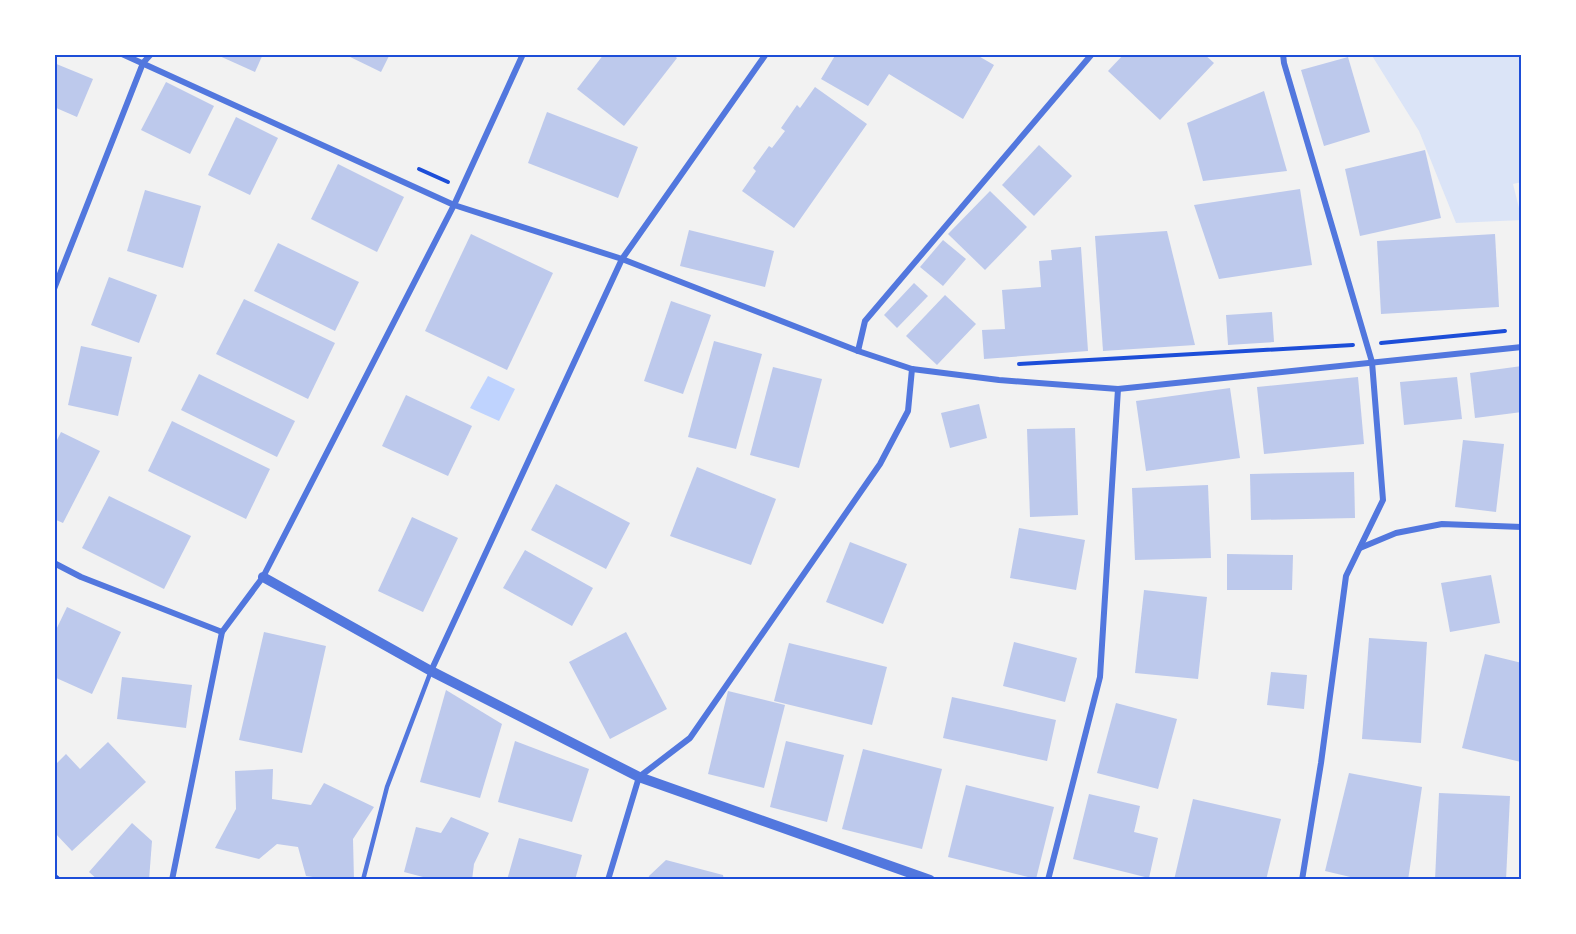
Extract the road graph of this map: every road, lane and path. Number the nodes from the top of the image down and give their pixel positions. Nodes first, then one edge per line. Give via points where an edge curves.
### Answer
1 (122, 54) edge
2 (151, 54) edge
3 (523, 54) edge
4 (766, 54) edge
5 (1092, 54) edge
6 (1283, 54) edge
7 (143, 63) junction
8 (418, 169) dead end
9 (462, 188) junction
10 (454, 205) junction
11 (622, 259) junction
12 (54, 289) edge
13 (1510, 330) dead end
14 (1367, 344) junction
15 (1522, 347) edge
16 (858, 351) junction
17 (1372, 362) junction
18 (1011, 364) dead end
19 (912, 369) junction
20 (1118, 389) junction
21 (1522, 527) edge
22 (1360, 548) junction
23 (54, 563) edge
24 (263, 577) junction
25 (222, 632) junction
26 (431, 671) junction
27 (639, 777) junction
28 (54, 875) edge
29 (60, 880) edge
30 (171, 880) edge
31 (363, 880) edge
32 (608, 880) edge
33 (930, 880) edge
34 (1048, 880) edge
35 (1302, 880) edge

1 - 7 street
2 - 7 street
3 - 9 street
4 - 11 street
5 - 16 street via 865,321
6 - 14 street
7 - 10 street
7 - 12 street
8 - 9 path
9 - 10 street
10 - 11 street
10 - 24 street
11 - 16 street
11 - 26 street
13 - 14 path
14 - 17 street
14 - 18 path
15 - 17 street
16 - 19 street
17 - 20 street
17 - 22 street via 1383,500
19 - 20 street
19 - 27 street via 908,411 880,464 690,738
20 - 34 street via 1100,677
21 - 22 street via 1442,524 1396,533
22 - 35 street via 1346,576
23 - 25 street
24 - 25 street
24 - 26 street
25 - 30 street
26 - 27 street
26 - 31 lane via 387,787
27 - 32 street
27 - 33 street
28 - 29 path

